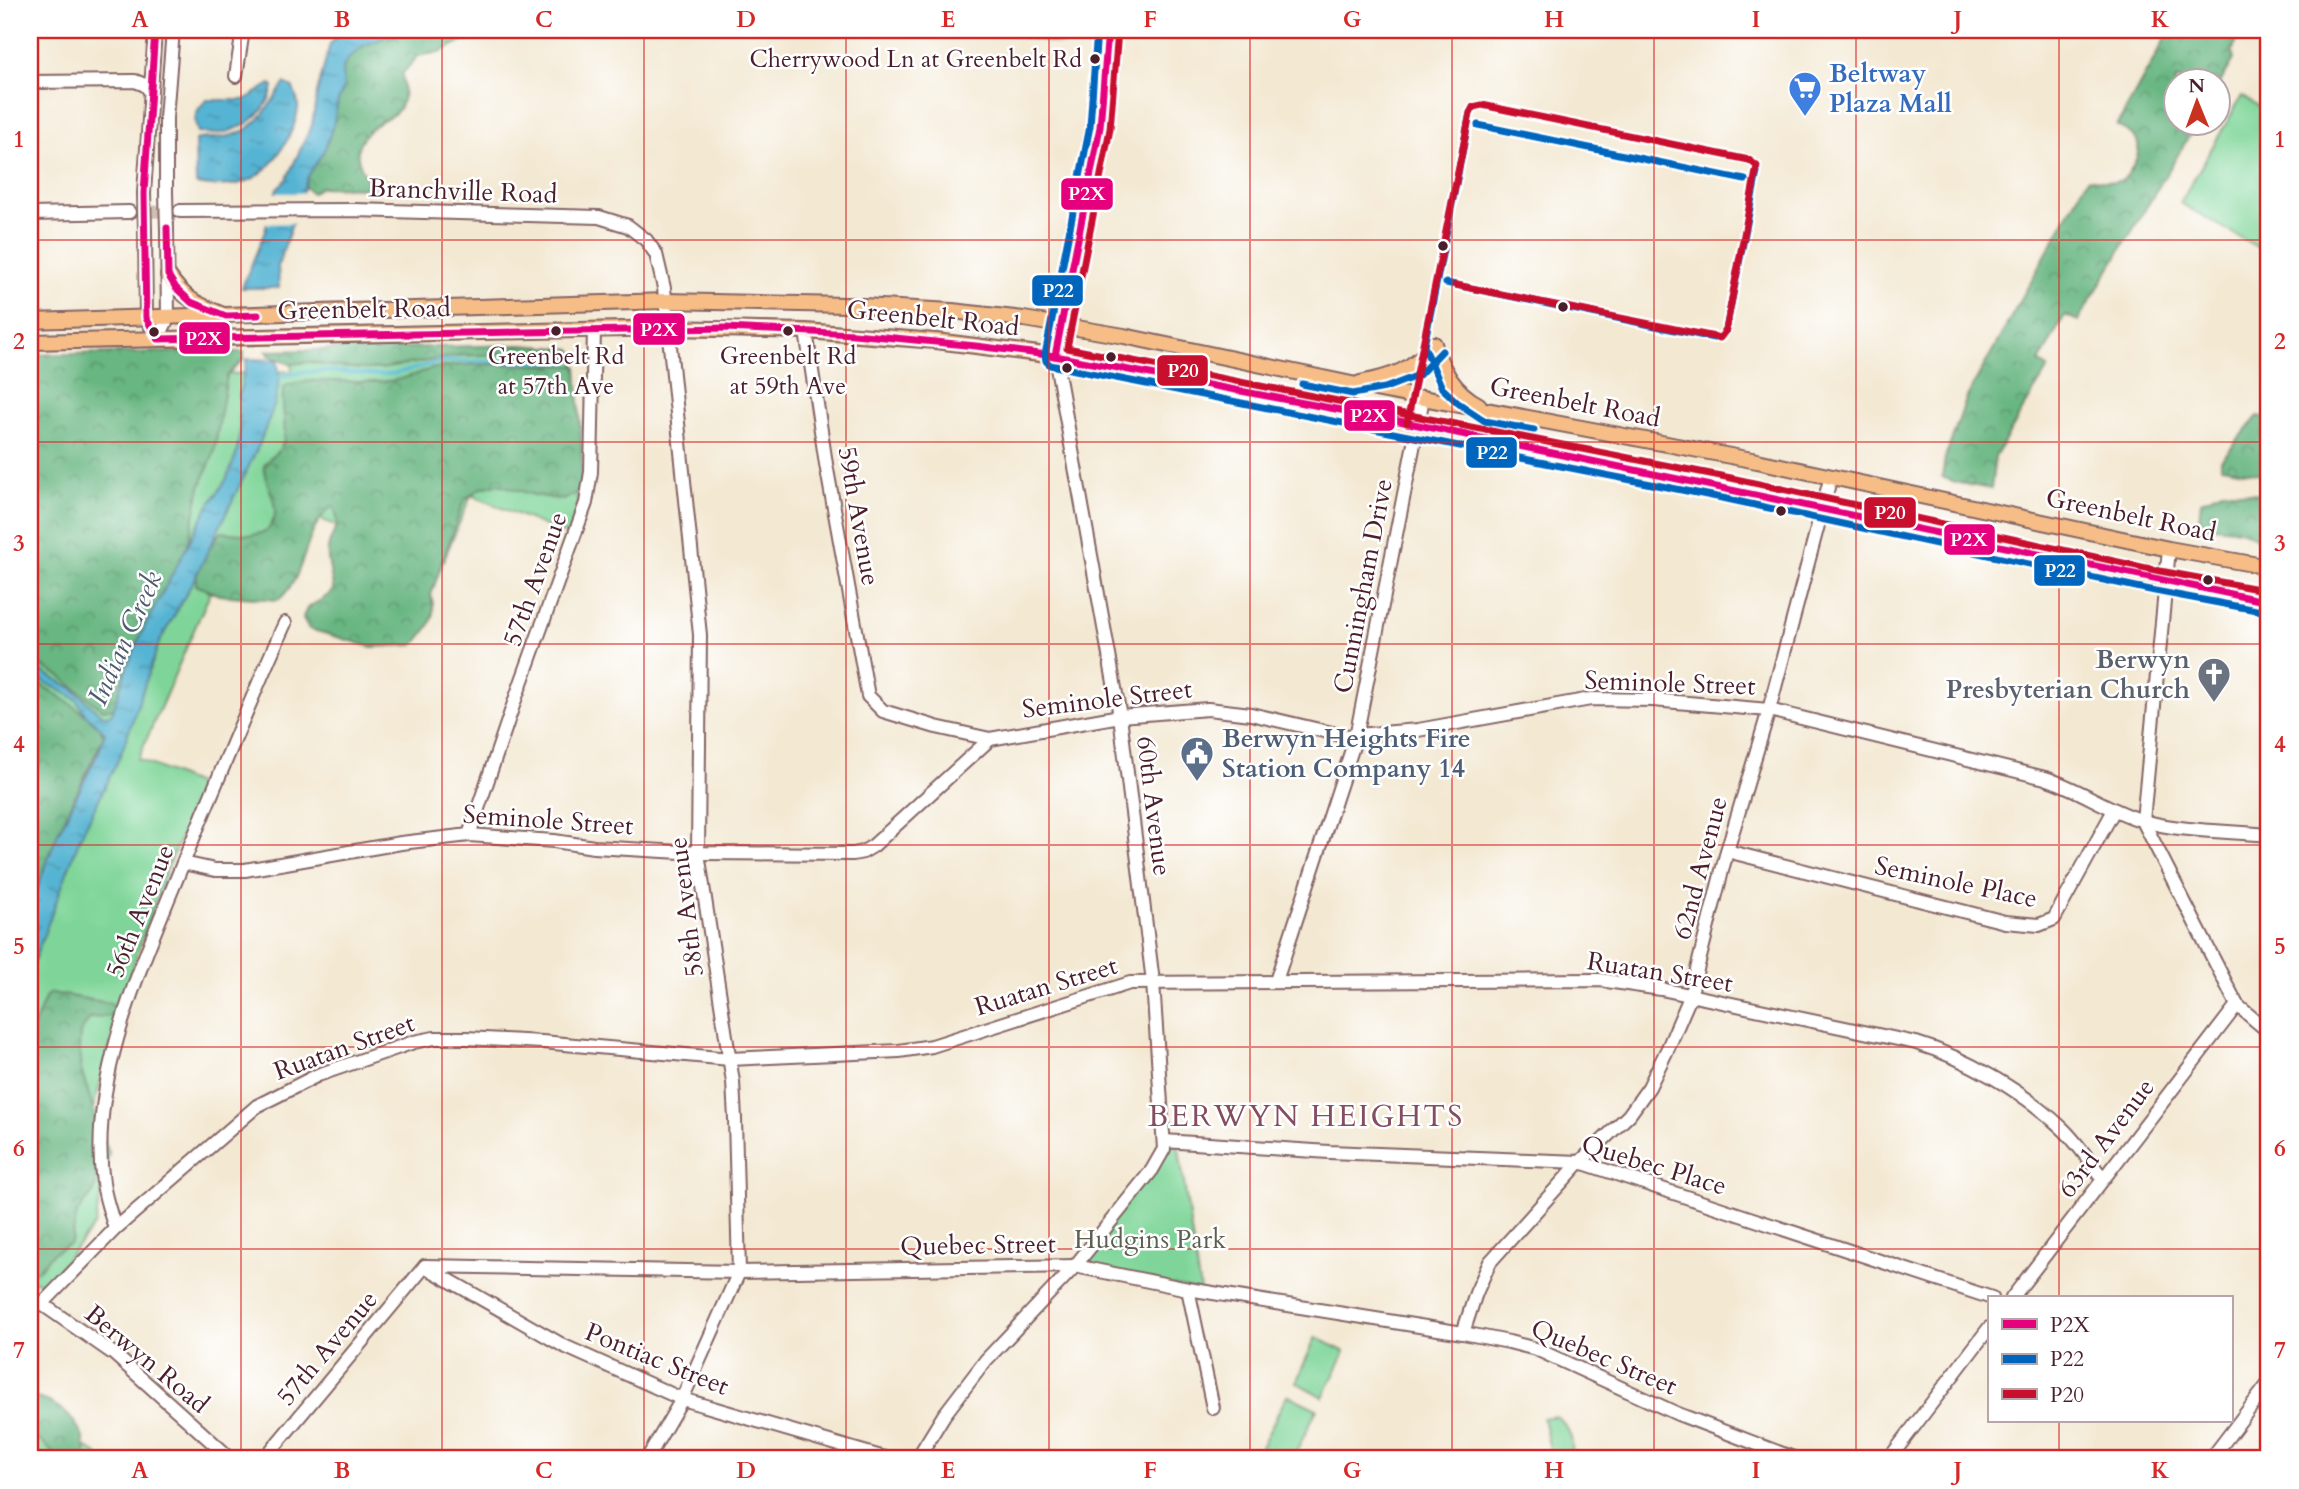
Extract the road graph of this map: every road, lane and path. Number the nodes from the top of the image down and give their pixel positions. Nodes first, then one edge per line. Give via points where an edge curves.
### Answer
1 (155, 30) edge
2 (173, 30) edge
3 (243, 30) edge
4 (1108, 30) edge
5 (236, 76) dead end
6 (30, 82) edge
7 (150, 91) junction
8 (180, 211) tunnel mouth
9 (129, 212) tunnel mouth
10 (30, 214) edge
11 (167, 275) junction
12 (666, 301) junction
13 (226, 316) junction
14 (168, 317) junction
15 (146, 318) junction
16 (30, 321) edge
17 (1062, 325) junction
18 (669, 328) junction
19 (594, 329) junction
20 (806, 331) junction
21 (158, 339) junction
22 (30, 342) edge
23 (1055, 356) junction
24 (1353, 384) junction
25 (1423, 398) junction
26 (1489, 411) junction
27 (1418, 425) junction
28 (1830, 476) junction
29 (1824, 508) junction
30 (2169, 549) junction
31 (2269, 567) edge
32 (2166, 582) junction
33 (2269, 602) edge
34 (285, 623) dead end
35 (1769, 710) junction
36 (1119, 716) junction
37 (1356, 737) junction
38 (990, 738) junction
39 (2114, 810) junction
40 (2143, 821) junction
41 (469, 835) junction
42 (2269, 835) edge
43 (1727, 851) junction
44 (698, 853) junction
45 (183, 863) junction
46 (1276, 981) junction
47 (1153, 982) junction
48 (1690, 997) junction
49 (2237, 1005) junction
50 (2269, 1032) edge
51 (730, 1059) junction
52 (1164, 1141) junction
53 (1580, 1162) junction
54 (2103, 1179) junction
55 (116, 1229) junction
56 (425, 1266) junction
57 (1075, 1266) junction
58 (739, 1272) junction
59 (1188, 1289) junction
60 (2014, 1296) edge
61 (1988, 1297) edge
62 (36, 1301) edge
63 (1988, 1329) edge
64 (1463, 1333) junction
65 (2269, 1383) edge
66 (682, 1399) junction
67 (1213, 1408) dead end
68 (231, 1459) edge
69 (264, 1459) edge
70 (647, 1459) edge
71 (888, 1459) edge
72 (916, 1459) edge
73 (1796, 1459) edge
74 (1889, 1459) edge
75 (2211, 1459) edge

1 - 7 street
2 - 11 street, bridge via 166,118
3 - 5 street
4 - 17 street via 1100,127
6 - 7 street via 135,81
7 - 15 street, bridge via 144,193
8 - 12 street, Branchville Road via 263,209 609,219 628,226 651,247 661,268
9 - 10 street
11 - 13 main road via 191,302
11 - 14 street
12 - 13 main road, Greenbelt Road
12 - 17 main road, Greenbelt Road via 920,308
12 - 18 street, Branchville Road
13 - 14 main road, Greenbelt Road
14 - 15 main road, Greenbelt Road
14 - 21 street
15 - 16 main road, Greenbelt Road
15 - 21 street
17 - 23 street
17 - 24 main road, Greenbelt Road
18 - 19 main road, Greenbelt Road
18 - 20 main road, Greenbelt Road
18 - 44 street, 58th Avenue via 701,635
19 - 21 main road, Greenbelt Road
19 - 41 street, 57th Avenue via 591,472 586,503
20 - 23 main road, Greenbelt Road
20 - 38 street, 59th Avenue via 868,696 883,711 902,718
21 - 22 main road, Greenbelt Road
23 - 27 main road, Greenbelt Road
23 - 36 street, 60th Avenue
24 - 25 main road, Greenbelt Road
24 - 26 main road via 1396,375 1413,366 1434,344 1451,383
25 - 26 main road, Greenbelt Road
25 - 27 street, Cunningham Drive
26 - 28 main road, Greenbelt Road
27 - 29 main road, Greenbelt Road
27 - 37 street, Cunningham Drive
28 - 29 street, 62nd Avenue
28 - 30 main road, Greenbelt Road
29 - 32 main road, Greenbelt Road
29 - 35 street, 62nd Avenue
30 - 31 main road, Greenbelt Road
30 - 32 street
32 - 33 main road, Greenbelt Road
32 - 40 street
34 - 45 street, 56th Avenue
35 - 37 street, Seminole Street via 1591,699
35 - 39 street, Seminole Street via 2045,778
35 - 43 street, 62nd Avenue
36 - 37 street, Seminole Street via 1222,710
36 - 38 street, Seminole Street
36 - 47 street, 60th Avenue
37 - 46 street, Cunningham Drive
38 - 44 street, Seminole Street via 863,852
39 - 40 street, Seminole Street
39 - 43 street, Seminole Place via 2054,919 2039,925 2005,922
40 - 42 street, Seminole Street
40 - 49 street
41 - 44 street, Seminole Street
41 - 45 street, Seminole Street via 245,870
43 - 48 street, 62nd Avenue
44 - 51 street, 58th Avenue
45 - 55 street, 56th Avenue via 138,973 109,1074 101,1159
46 - 47 street, Ruatan Street
46 - 48 street, Ruatan Street via 1600,980
47 - 51 street, Ruatan Street via 1117,986 924,1048
47 - 52 street, 60th Avenue
48 - 53 street, 62nd Avenue via 1640,1100
48 - 54 street, Ruatan Street via 1941,1051 2040,1108
49 - 50 street
49 - 54 street, 63rd Avenue
51 - 55 street, Ruatan Street via 542,1042 466,1038 414,1042 318,1075 257,1106
51 - 58 street, 58th Avenue
52 - 53 street, Quebec Place
52 - 57 street via 1152,1170
53 - 61 street, Quebec Place
53 - 64 street, 62nd Avenue via 1490,1262
54 - 60 street, 63rd Avenue
55 - 62 street, Ruatan Street
56 - 58 street, Quebec Street
56 - 66 street, Pontiac Street via 564,1346
56 - 69 street, 57th Avenue
57 - 58 street, Quebec Street
57 - 59 street, Quebec Street
57 - 72 street via 986,1360
58 - 66 street, 58th Avenue
59 - 64 street, Quebec Street
59 - 67 street
62 - 68 street, Berwyn Road via 114,1354
63 - 74 street
64 - 73 street, Quebec Street via 1536,1349 1678,1414
65 - 75 street
66 - 70 street, 58th Avenue
66 - 71 street, Pontiac Street

